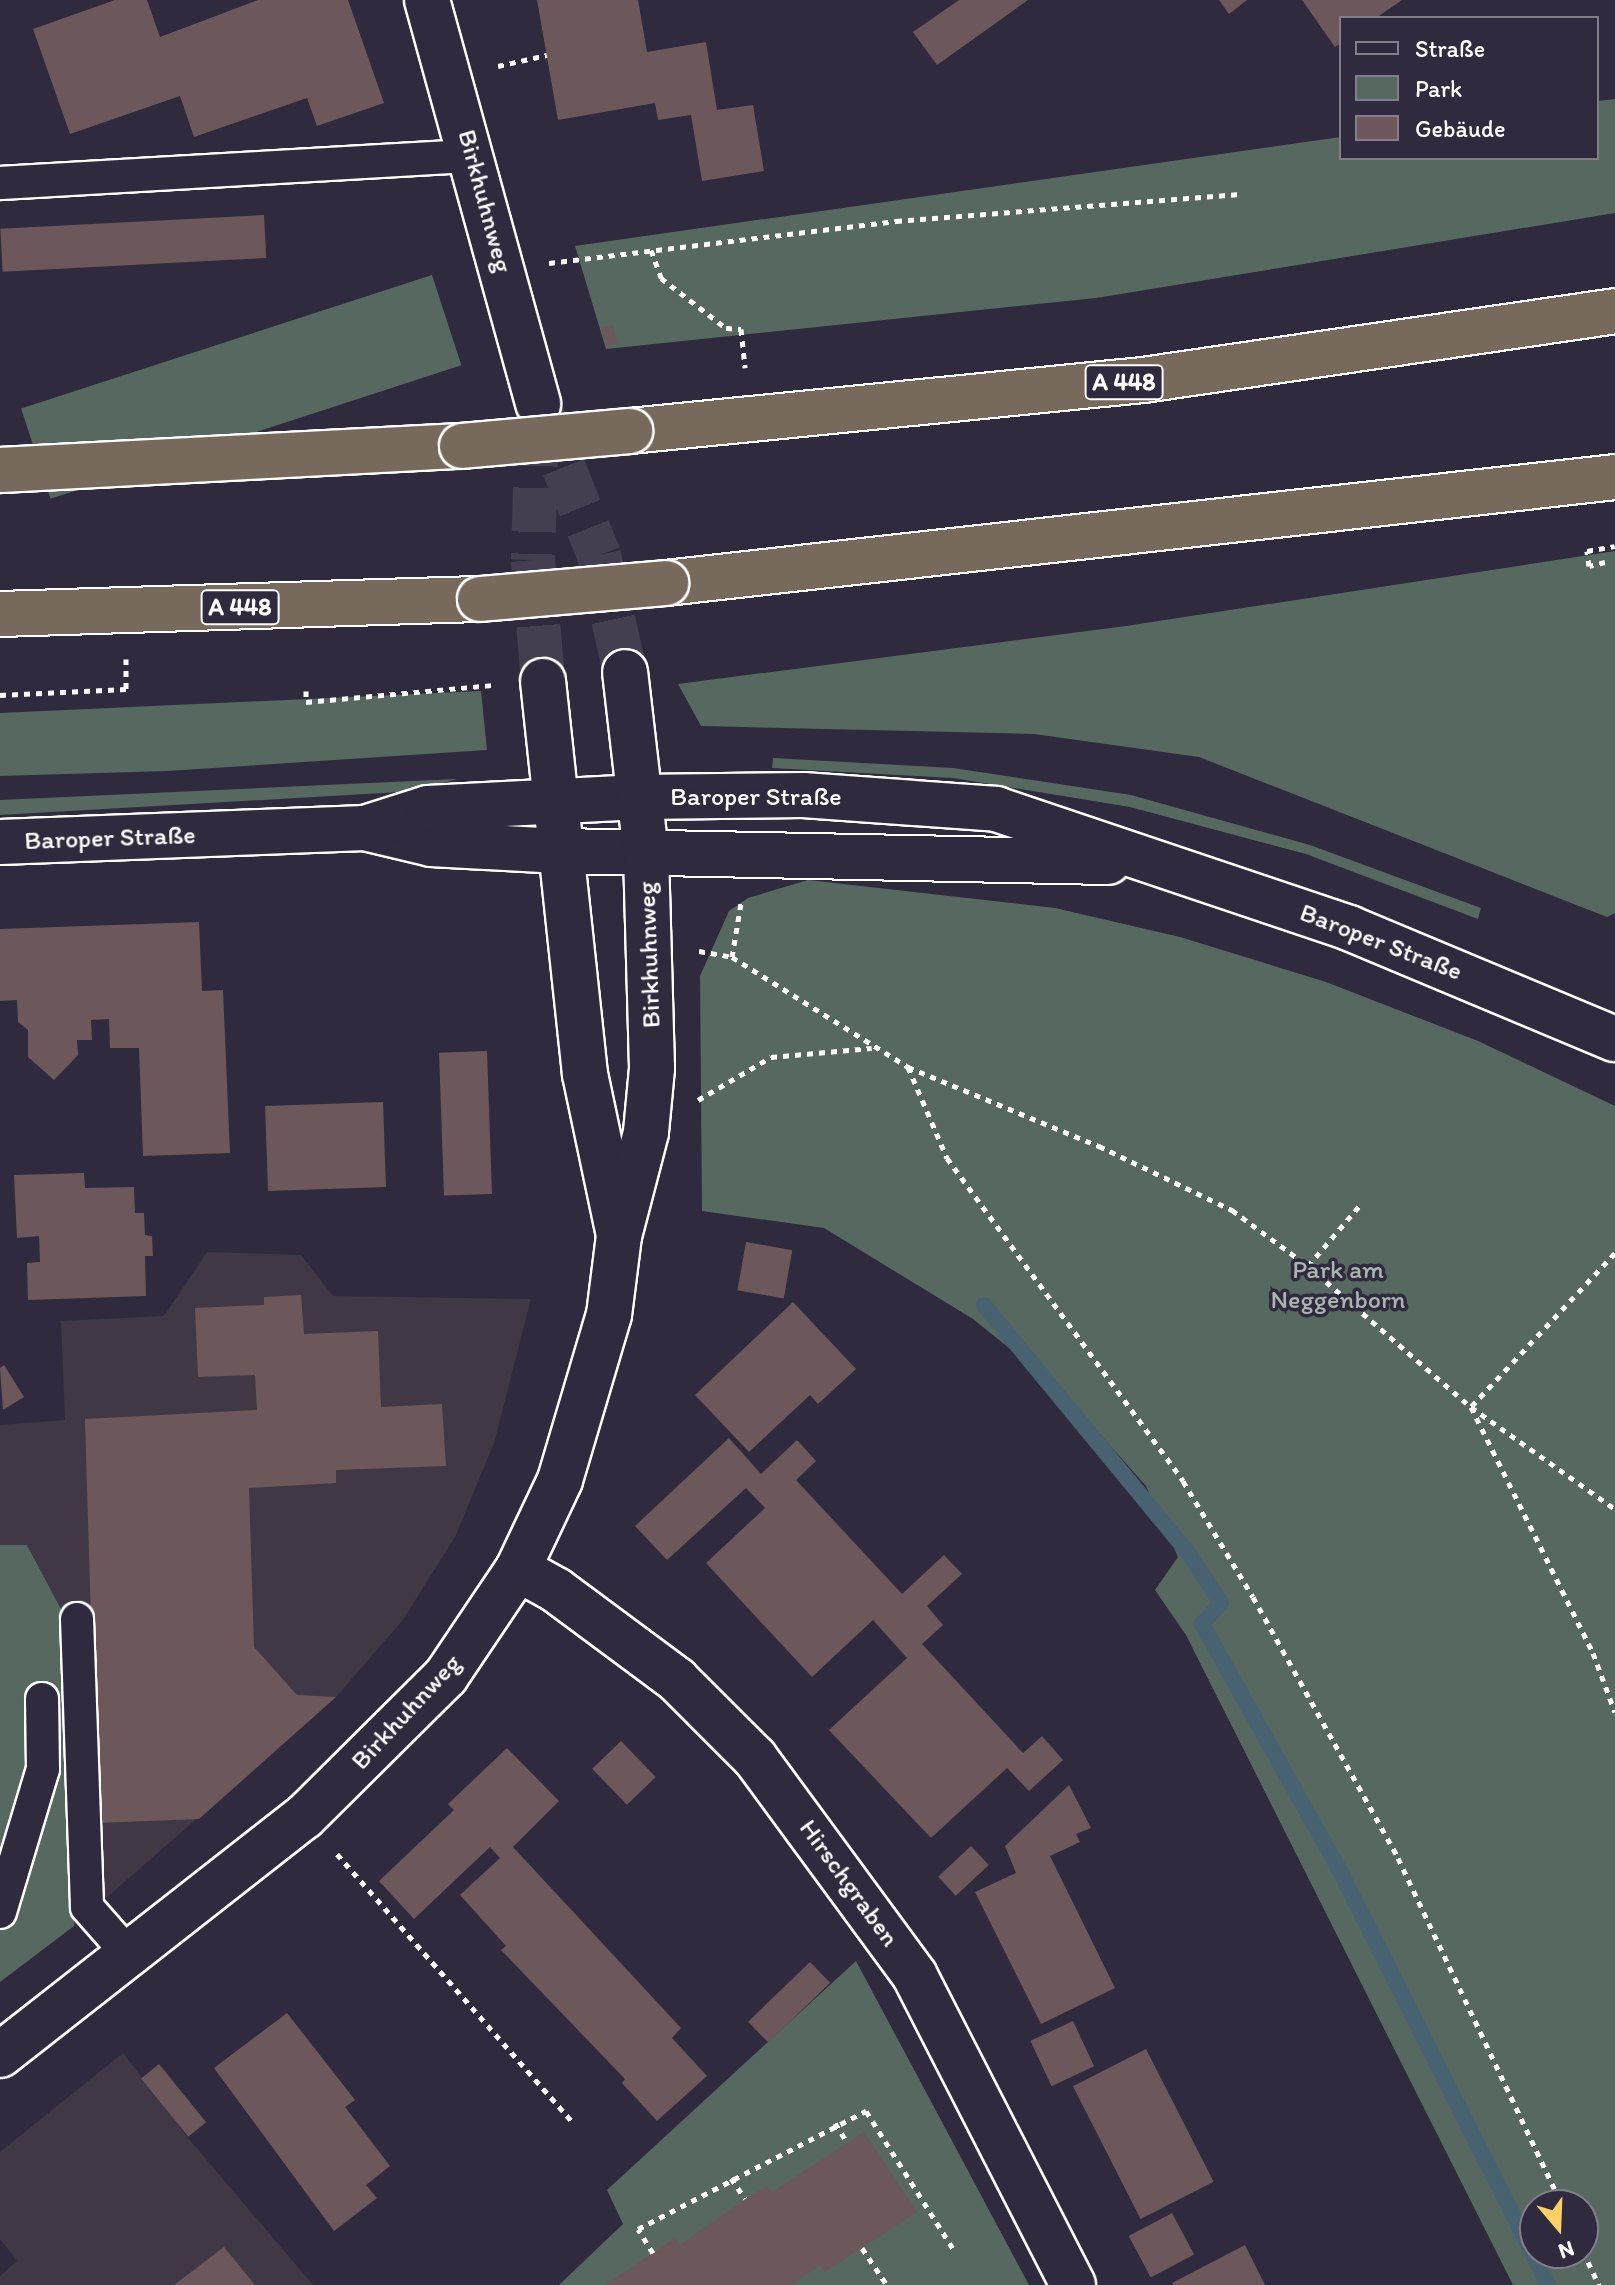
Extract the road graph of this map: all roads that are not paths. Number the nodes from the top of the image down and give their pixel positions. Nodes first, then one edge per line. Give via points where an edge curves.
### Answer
1 (427, 0) edge
2 (473, 156) junction
3 (0, 183) edge
4 (1615, 311) edge
5 (538, 404) tunnel mouth
6 (0, 470) edge
7 (1607, 475) edge
8 (0, 614) edge
9 (625, 672) tunnel mouth
10 (543, 681) tunnel mouth
11 (639, 797) junction
12 (556, 801) junction
13 (365, 828) junction
14 (0, 842) edge
15 (560, 851) junction
16 (646, 853) junction
17 (1141, 862) junction
18 (1615, 1039) edge
19 (619, 1236) junction
20 (518, 1569) junction
21 (77, 1619) dead end
22 (42, 1699) dead end
23 (0, 1912) edge
24 (130, 1956) junction
25 (0, 2055) edge
26 (1073, 2285) edge

1 - 2 street, Birkhuhnweg
2 - 3 lane
2 - 5 street, Birkhuhnweg
4 - 6 highway, A 448, bridge via 1143,380 630,431 462,446
7 - 8 highway, A 448, bridge via 666,583 480,599
9 - 11 street, Birkhuhnweg
10 - 12 street, Birkhuhnweg
11 - 12 street, Baroper Straße
11 - 16 street, Birkhuhnweg
11 - 17 street, Baroper Straße via 803,795 996,809
12 - 13 street, Baroper Straße via 428,808
12 - 15 street, Birkhuhnweg
13 - 14 street, Baroper Straße
13 - 15 street, Baroper Straße via 431,844
15 - 16 street, Baroper Straße
15 - 19 street, Birkhuhnweg via 585,1074
16 - 17 street, Baroper Straße
16 - 19 street, Birkhuhnweg via 652,1068 646,1132
17 - 18 street, Baroper Straße via 1349,928
19 - 20 street, Birkhuhnweg via 609,1315 580,1424
20 - 24 street, Birkhuhnweg via 446,1676 304,1817
20 - 26 street, Hirschgraben via 556,1590 677,1680 764,1770 915,1976
21 - 24 lane via 87,1907
22 - 23 lane via 43,1769
24 - 25 street, Birkhuhnweg

